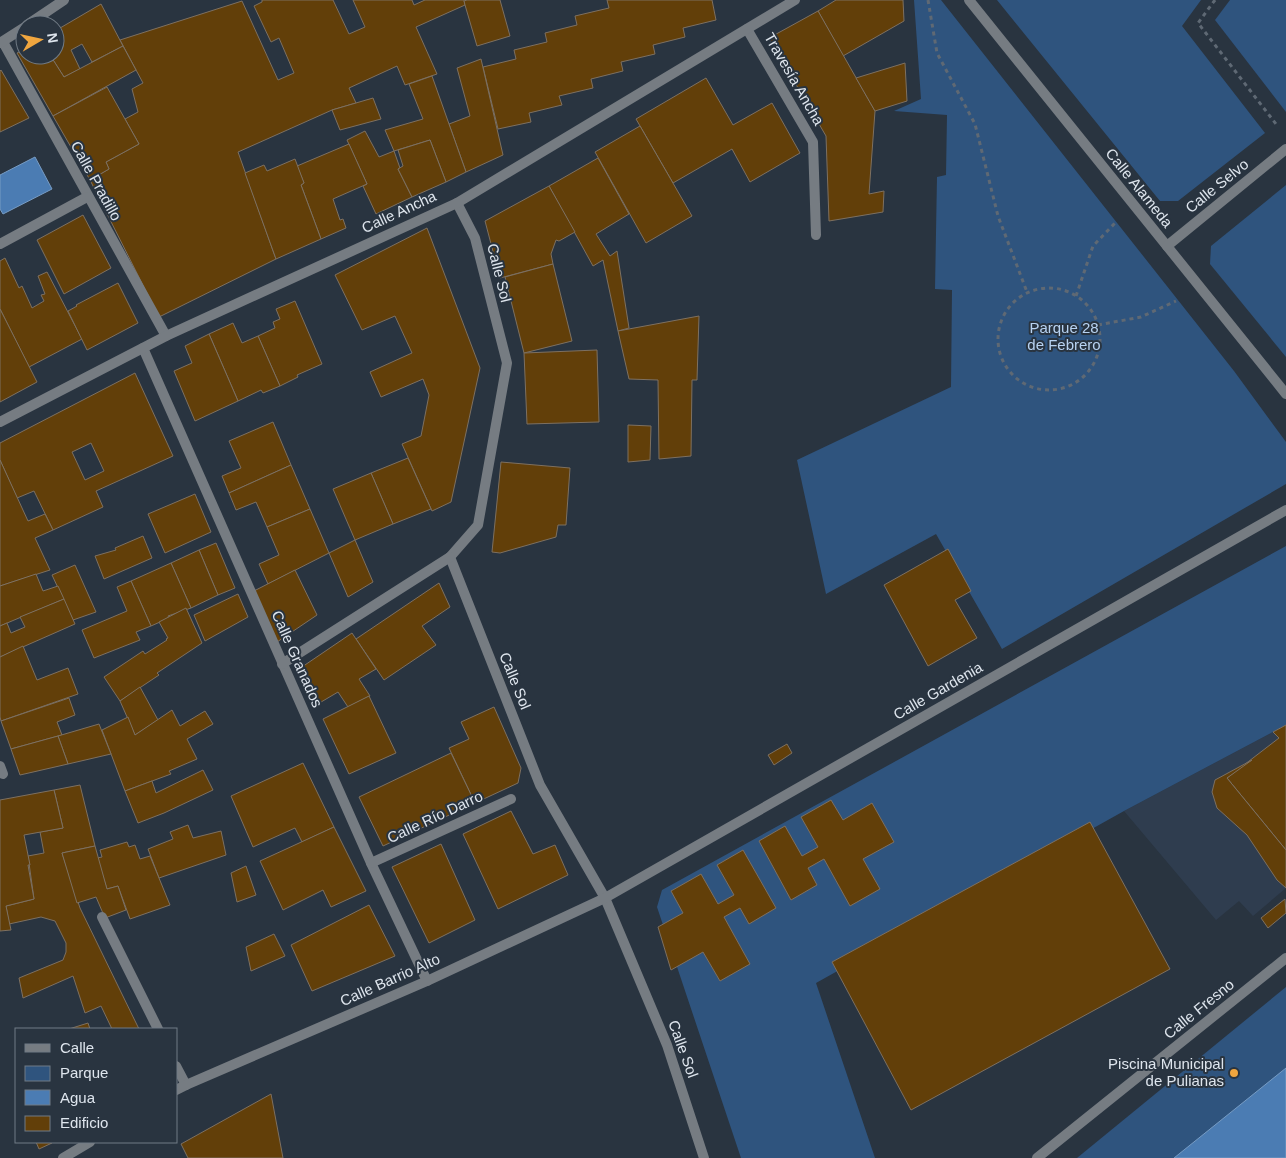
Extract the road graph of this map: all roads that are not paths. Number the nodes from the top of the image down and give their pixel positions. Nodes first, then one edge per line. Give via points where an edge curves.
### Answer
1 (64, 0) edge
2 (795, 0) edge
3 (969, 0) edge
4 (42, 15) edge
5 (747, 29) junction
6 (15, 33) edge
7 (1, 42) edge
8 (1286, 149) edge
9 (88, 197) junction
10 (457, 202) junction
11 (816, 235) dead end
12 (0, 244) edge
13 (1167, 246) junction
14 (166, 336) junction
15 (143, 348) junction
16 (1286, 394) edge
17 (0, 422) edge
18 (1286, 510) edge
19 (450, 557) junction
20 (282, 664) junction
21 (511, 799) dead end
22 (371, 863) junction
23 (605, 898) junction
24 (102, 917) dead end
25 (1286, 958) edge
26 (427, 981) junction
27 (158, 1028) edge
28 (178, 1070) edge
29 (186, 1084) junction
30 (178, 1089) edge
31 (88, 1143) edge
32 (63, 1158) edge
33 (704, 1158) edge
34 (1037, 1158) edge

1 - 4 street
2 - 5 street, Calle Ancha
3 - 13 street, Calle Alameda
5 - 10 street, Calle Ancha
5 - 11 street, Travesía Ancha via 813,142
6 - 7 street
7 - 9 street, Calle Pradillo
8 - 13 street, Calle Selvo
9 - 12 street
9 - 14 street, Calle Pradillo
10 - 14 street, Calle Ancha
10 - 19 street, Calle Sol via 475,238 507,363 478,525
13 - 16 street, Calle Alameda
14 - 15 street, Calle Ancha
15 - 17 street, Calle Ancha
15 - 20 street, Calle Granados
18 - 23 street, Calle Gardenia
19 - 20 street
19 - 23 street, Calle Sol via 540,785
20 - 22 street, Calle Granados
21 - 22 street, Calle Río Darro
22 - 26 street, Calle Granados
23 - 26 street, Calle Barrio Alto
23 - 33 street, Calle Sol via 668,1045
24 - 27 street
25 - 34 street, Calle Fresno
26 - 29 street, Calle Barrio Alto
28 - 29 street
29 - 30 street, Calle Barrio Alto
31 - 32 street

